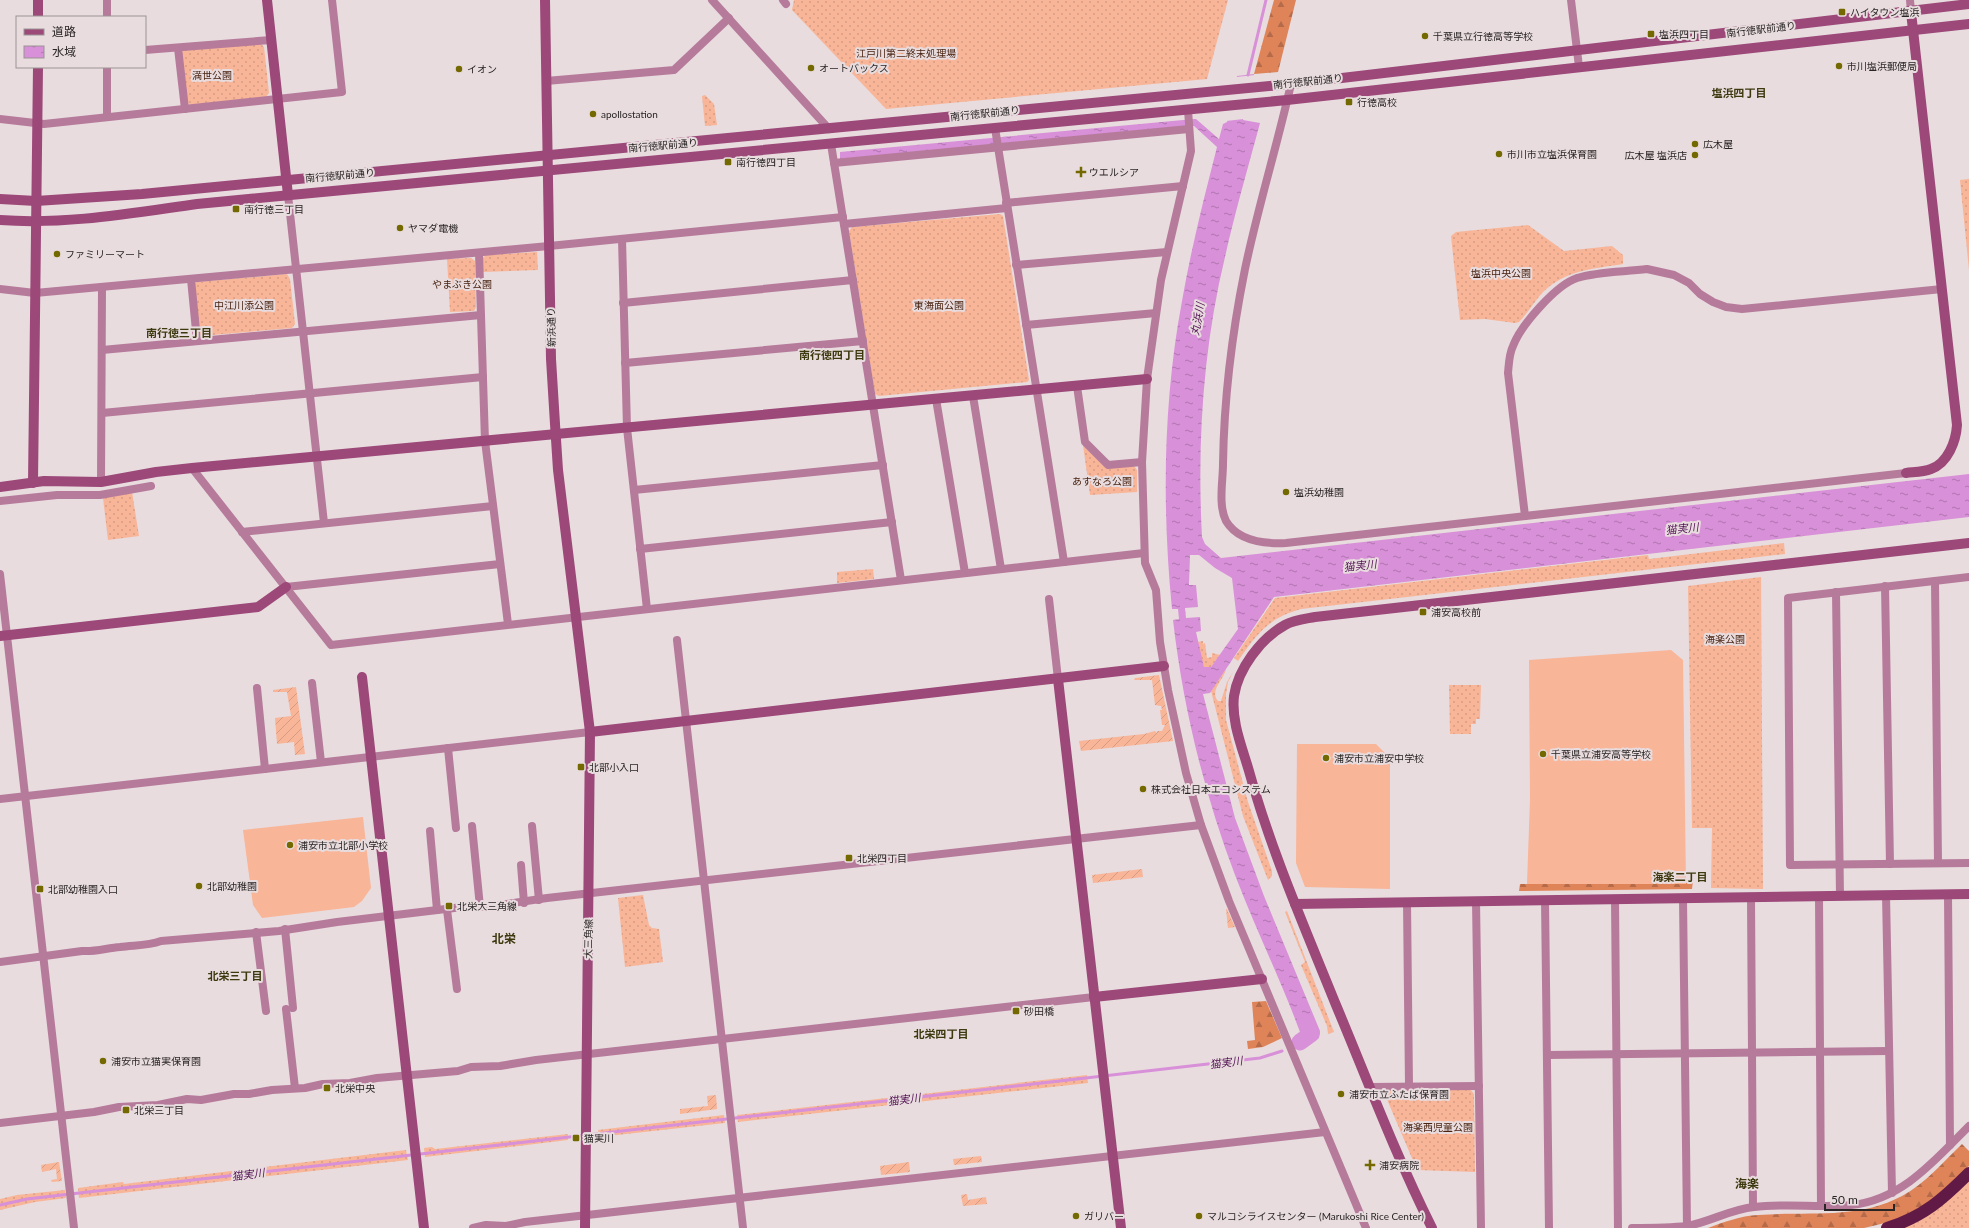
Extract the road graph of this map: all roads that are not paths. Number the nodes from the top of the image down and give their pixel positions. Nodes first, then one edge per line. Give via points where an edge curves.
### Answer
1 (38, 0) edge
2 (107, 0) edge
3 (267, 0) edge
4 (332, 0) edge
5 (545, 0) edge
6 (712, 0) edge
7 (1571, 0) edge
8 (1910, 0) edge
9 (1969, 4) edge
10 (1911, 12) junction
11 (38, 16) edge
12 (107, 16) edge
13 (729, 18) junction
14 (1969, 24) edge
15 (1913, 31) junction
16 (271, 40) junction
17 (178, 48) junction
18 (146, 50) edge
19 (1577, 51) junction
20 (1579, 67) junction
21 (38, 68) edge
22 (107, 68) edge
23 (546, 81) junction
24 (1291, 84) junction
25 (278, 99) junction
26 (1287, 100) junction
27 (185, 109) junction
28 (107, 117) junction
29 (0, 119) edge
30 (1189, 121) junction
31 (37, 124) junction
32 (829, 129) junction
33 (996, 139) junction
34 (831, 144) junction
35 (547, 156) junction
36 (834, 163) junction
37 (548, 171) junction
38 (286, 180) junction
39 (1183, 186) junction
40 (288, 195) junction
41 (0, 199) edge
42 (36, 201) junction
43 (1006, 206) junction
44 (0, 220) edge
45 (844, 220) junction
46 (36, 221) junction
47 (622, 239) junction
48 (549, 246) junction
49 (1167, 252) junction
50 (479, 253) junction
51 (1016, 265) junction
52 (296, 269) junction
53 (191, 279) junction
54 (853, 280) junction
55 (102, 287) junction
56 (0, 289) edge
57 (1942, 289) junction
58 (36, 293) junction
59 (623, 303) junction
60 (1156, 314) junction
61 (481, 315) junction
62 (1026, 326) junction
63 (303, 331) junction
64 (197, 341) junction
65 (863, 341) junction
66 (102, 350) junction
67 (625, 363) junction
68 (483, 377) junction
69 (1147, 379) junction
70 (1077, 386) junction
71 (1036, 390) junction
72 (310, 394) junction
73 (973, 396) junction
74 (936, 399) junction
75 (873, 405) junction
76 (102, 414) junction
77 (627, 428) junction
78 (556, 434) junction
79 (485, 441) junction
80 (317, 456) junction
81 (1142, 462) junction
82 (882, 465) junction
83 (192, 468) junction
84 (1906, 472) joint
85 (101, 482) junction
86 (33, 483) junction
87 (151, 486) dead end
88 (0, 487) edge
89 (634, 490) junction
90 (0, 501) edge
91 (493, 506) junction
92 (1525, 516) junction
93 (892, 522) junction
94 (324, 523) junction
95 (242, 532) junction
96 (1969, 543) edge
97 (640, 550) junction
98 (1144, 553) junction
99 (1064, 562) junction
100 (500, 564) junction
101 (1001, 569) junction
102 (965, 573) junction
103 (0, 574) edge
104 (1969, 577) edge
105 (901, 580) junction
106 (1935, 581) junction
107 (1885, 586) junction
108 (286, 587) junction
109 (1836, 592) junction
110 (1049, 599) dead end
111 (647, 609) junction
112 (576, 617) junction
113 (508, 624) junction
114 (3, 636) edge
115 (677, 640) dead end
116 (581, 652) joint
117 (1164, 666) junction
118 (362, 677) dead end
119 (1058, 679) junction
120 (312, 683) dead end
121 (257, 688) dead end
122 (686, 720) junction
123 (590, 732) junction
124 (448, 748) junction
125 (370, 757) junction
126 (321, 762) junction
127 (265, 768) junction
128 (25, 796) junction
129 (0, 799) edge
130 (1201, 825) junction
131 (472, 826) dead end
132 (532, 826) dead end
133 (456, 828) dead end
134 (430, 831) dead end
135 (1076, 838) junction
136 (1938, 863) junction
137 (1969, 863) edge
138 (1890, 864) junction
139 (521, 865) dead end
140 (1840, 865) junction
141 (703, 881) junction
142 (589, 894) junction
143 (1969, 894) edge
144 (1886, 895) junction
145 (1948, 895) junction
146 (1819, 896) junction
147 (1840, 896) junction
148 (1751, 897) junction
149 (1683, 898) junction
150 (1615, 899) junction
151 (539, 900) junction
152 (1545, 900) junction
153 (1476, 901) junction
154 (1408, 902) junction
155 (524, 903) junction
156 (1295, 904) junction
157 (480, 907) junction
158 (437, 910) junction
159 (447, 910) junction
160 (389, 917) junction
161 (285, 929) junction
162 (256, 932) junction
163 (43, 956) junction
164 (0, 962) edge
165 (1262, 979) junction
166 (457, 989) dead end
167 (1094, 997) junction
168 (266, 1011) dead end
169 (721, 1040) junction
170 (1888, 1051) junction
171 (1753, 1052) junction
172 (1820, 1052) junction
173 (1684, 1053) junction
174 (1616, 1054) junction
175 (587, 1055) junction
176 (1547, 1055) junction
177 (407, 1076) junction
178 (1409, 1086) junction
179 (1479, 1086) junction
180 (1370, 1087) junction
181 (295, 1088) junction
182 (61, 1115) junction
183 (0, 1123) edge
184 (1969, 1126) edge
185 (1325, 1132) junction
186 (1950, 1145) junction
187 (1112, 1156) junction
188 (1969, 1173) edge
189 (1892, 1193) junction
190 (740, 1198) junction
191 (1821, 1206) junction
192 (1753, 1207) junction
193 (585, 1216) junction
194 (1687, 1227) junction
195 (74, 1228) edge
196 (424, 1228) edge
197 (473, 1228) edge
198 (585, 1228) edge
199 (743, 1228) edge
200 (1121, 1228) edge
201 (1366, 1228) edge
202 (1432, 1228) edge
203 (1481, 1228) edge
204 (1549, 1228) edge
205 (1618, 1228) edge
206 (1632, 1228) edge
207 (1887, 1228) edge

1 - 11 street
2 - 12 street
3 - 16 street
4 - 25 street via 342,92
5 - 23 street, 新浜通り
6 - 13 street
7 - 19 street
8 - 10 street
9 - 10 street, 南行徳駅前通り
10 - 15 street
10 - 19 street, 南行徳駅前通り
13 - 23 street via 674,70
13 - 32 street
14 - 15 street, 南行徳駅前通り
15 - 20 street, 南行徳駅前通り
15 - 57 street
16 - 17 street
16 - 25 street
17 - 18 street
17 - 27 street
19 - 20 street
19 - 24 street, 南行徳駅前通り
20 - 26 street, 南行徳駅前通り
21 - 31 street
22 - 28 street
23 - 35 street, 新浜通り
24 - 26 street
24 - 32 street, 南行徳駅前通り
25 - 27 street
25 - 38 street
26 - 30 street, 南行徳駅前通り via 1229,106
26 - 92 street via 1246,267 1231,352 1224,428 1222,506 1227,522 1238,533 1253,540 1272,544
27 - 28 street
28 - 31 street
29 - 31 street
30 - 33 street, 南行徳駅前通り
30 - 33 street
30 - 39 street via 1191,151
31 - 42 street
32 - 35 street, 南行徳駅前通り
33 - 34 street, 南行徳駅前通り
33 - 36 street
33 - 43 street
34 - 36 street
34 - 37 street, 南行徳駅前通り
35 - 37 street, 新浜通り
35 - 38 street, 南行徳駅前通り
36 - 45 street
37 - 40 street, 南行徳駅前通り
37 - 48 street, 新浜通り
38 - 40 street
38 - 42 street, 南行徳駅前通り
39 - 43 street
39 - 49 street
40 - 46 street, 南行徳駅前通り
40 - 52 street
41 - 42 street, 南行徳駅前通り
42 - 46 street
43 - 45 street
43 - 51 street
44 - 46 street, 南行徳駅前通り
45 - 47 street
45 - 54 street
46 - 58 street
47 - 48 street
47 - 59 street
48 - 50 street
48 - 78 street, 新浜通り
49 - 51 street
49 - 60 street
50 - 52 street
50 - 61 street
51 - 62 street
52 - 53 street
52 - 63 street
53 - 55 street
53 - 64 street
54 - 59 street
54 - 65 street
55 - 58 street
55 - 66 street
56 - 58 street
57 - 84 street via 1957,433 1951,449 1937,466
57 - 92 street via 1742,309 1713,302 1682,279 1656,270 1587,276 1569,281 1544,303 1516,338 1510,354 1508,373
58 - 86 street
59 - 67 street
60 - 62 street
60 - 69 street
61 - 63 street
61 - 68 street
62 - 71 street
63 - 64 street
63 - 72 street
64 - 66 street
65 - 67 street
65 - 75 street
66 - 76 street
67 - 77 street
68 - 72 street
68 - 79 street
69 - 70 street
69 - 81 street
70 - 71 street
70 - 81 street via 1085,442 1108,465
71 - 73 street
71 - 99 street
72 - 76 street
72 - 80 street
73 - 74 street
73 - 101 street
74 - 75 street
74 - 102 street
75 - 77 street
75 - 82 street
76 - 85 street
77 - 78 street
77 - 89 street
78 - 79 street
78 - 112 street, 新浜通り
79 - 80 street
79 - 91 street
80 - 83 street
80 - 94 street
81 - 98 street
82 - 89 street
82 - 93 street
83 - 85 street
83 - 95 street
84 - 92 street
85 - 86 street
86 - 88 street
87 - 90 street via 100,495 56,495
89 - 97 street
91 - 94 street
91 - 100 street
93 - 97 street
93 - 105 street
94 - 95 street
95 - 108 street
96 - 156 street via 1315,617 1287,624 1265,640 1241,674 1234,698 1234,717 1258,803
97 - 111 street
98 - 99 street
98 - 117 street via 1147,572 1156,590
99 - 101 street
100 - 108 street
100 - 113 street
101 - 102 street
102 - 105 street
103 - 114 street
104 - 106 street
105 - 111 street
106 - 107 street
106 - 136 street
107 - 109 street
107 - 138 street
108 - 113 street via 331,645
108 - 114 street via 258,607
109 - 140 street
109 - 140 street via 1788,598 1790,865
110 - 119 street
111 - 112 street
112 - 113 street
112 - 116 street, 新浜通り
114 - 128 street
115 - 122 street
116 - 123 street, 大三角線
117 - 119 street
117 - 130 street via 1179,746
118 - 125 street
119 - 122 street
119 - 135 street
120 - 126 street
121 - 127 street
122 - 123 street
122 - 141 street
123 - 124 street
123 - 142 street, 大三角線
124 - 125 street
124 - 133 street
125 - 126 street
125 - 160 street
126 - 127 street
127 - 128 street
128 - 129 street
128 - 163 street
130 - 135 street
130 - 165 street via 1224,889
131 - 157 street
132 - 151 street
134 - 158 street
135 - 141 street
135 - 167 street
136 - 137 street
136 - 138 street
138 - 140 street
139 - 155 street
140 - 147 street
141 - 142 street
141 - 169 street
142 - 151 street
142 - 175 street, 大三角線
143 - 145 street
144 - 145 street
144 - 147 street
144 - 170 street
145 - 186 street
146 - 147 street
146 - 148 street
146 - 172 street
148 - 149 street
148 - 171 street
149 - 150 street
149 - 173 street
150 - 152 street
150 - 174 street
151 - 155 street
152 - 153 street
152 - 176 street
153 - 154 street
153 - 179 street
154 - 156 street
154 - 178 street
155 - 157 street
156 - 180 street
157 - 159 street
158 - 159 street
158 - 160 street
159 - 166 street
160 - 161 street
160 - 177 street
161 - 162 street
161 - 181 street
162 - 163 street
162 - 168 street
163 - 164 street
163 - 182 street
165 - 167 street
165 - 185 street
167 - 169 street
167 - 187 street
169 - 175 street
169 - 190 street
170 - 172 street
170 - 189 street
171 - 172 street
171 - 173 street
171 - 192 street
172 - 191 street
173 - 174 street
173 - 194 street
174 - 176 street
174 - 205 street
175 - 177 street
175 - 193 street, 大三角線
176 - 204 street
177 - 181 street
177 - 196 street
178 - 179 street
178 - 180 street
179 - 203 street
180 - 202 street
181 - 182 street
182 - 183 street
182 - 195 street
184 - 186 street
185 - 187 street
185 - 201 street
186 - 189 street via 1922,1172
187 - 190 street
187 - 200 street
188 - 207 highway via 1927,1211
189 - 191 street via 1852,1205
190 - 193 street
190 - 199 street
191 - 192 street
192 - 194 street
193 - 197 street
193 - 198 street, 大三角線
194 - 206 street

